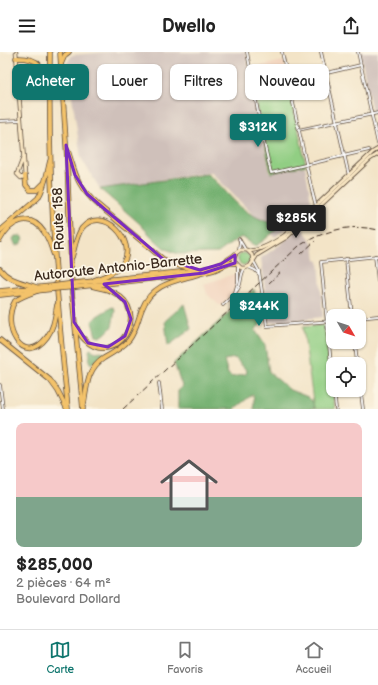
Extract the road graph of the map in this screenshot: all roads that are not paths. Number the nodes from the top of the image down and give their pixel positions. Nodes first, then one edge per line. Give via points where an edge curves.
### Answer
1 (16, 52) edge
2 (50, 52) edge
3 (60, 52) edge
4 (69, 52) edge
5 (247, 52) edge
6 (282, 52) edge
7 (321, 52) edge
8 (358, 52) edge
9 (16, 58) junction
10 (61, 64) joint
11 (249, 64) edge
12 (284, 64) edge
13 (324, 64) edge
14 (361, 65) junction
15 (329, 72) edge
16 (329, 88) edge
17 (63, 100) edge
18 (256, 100) edge
19 (292, 100) edge
20 (50, 101) junction
21 (378, 113) edge
22 (371, 114) junction
23 (20, 120) junction
24 (0, 121) edge
25 (336, 122) junction
26 (298, 130) junction
27 (378, 144) edge
28 (66, 145) junction
29 (378, 149) edge
30 (369, 150) dead end
31 (51, 154) junction
32 (378, 154) edge
33 (344, 156) junction
34 (23, 158) junction
35 (306, 165) junction
36 (25, 176) junction
37 (349, 177) junction
38 (45, 182) junction
39 (317, 207) junction
40 (0, 231) edge
41 (0, 240) edge
42 (239, 250) junction
43 (247, 250) junction
44 (235, 255) junction
45 (376, 256) edge
46 (346, 259) junction
47 (70, 261) junction
48 (253, 262) junction
49 (56, 264) junction
50 (237, 264) junction
51 (246, 268) junction
52 (0, 269) edge
53 (200, 272) junction
54 (260, 275) junction
55 (378, 281) edge
56 (89, 284) junction
57 (39, 289) junction
58 (0, 291) edge
59 (0, 294) edge
60 (233, 295) junction
61 (58, 301) junction
62 (223, 305) dead end
63 (351, 309) edge
64 (6, 310) dead end
65 (378, 316) edge
66 (366, 317) edge
67 (326, 321) joint
68 (74, 322) junction
69 (7, 339) dead end
70 (0, 340) edge
71 (159, 383) dead end
72 (0, 385) edge
73 (335, 397) edge
74 (361, 397) edge
75 (3, 409) edge
76 (67, 409) edge
77 (83, 409) edge
78 (162, 409) edge
79 (336, 409) edge
80 (363, 409) edge

1 - 9 main road
2 - 20 highway, Route 158
3 - 10 highway, Route 158
4 - 10 highway
5 - 11 street
6 - 12 street
7 - 13 street
8 - 14 street
9 - 20 highway via 30,58 39,64
9 - 23 main road
14 - 15 street
14 - 22 street
16 - 25 street
17 - 28 highway, Route 158
18 - 35 street via 270,173
19 - 26 street
20 - 31 highway, Route 158
21 - 22 street
22 - 25 street
22 - 27 street
23 - 24 street
23 - 34 main road
25 - 26 street
25 - 33 street
26 - 35 street
28 - 47 highway, Route 158
28 - 53 highway via 77,180 92,199 163,259
29 - 37 main road
30 - 33 street
31 - 38 highway
31 - 49 highway, Route 158
32 - 37 main road
33 - 35 street
33 - 37 street
34 - 36 main road
34 - 36 main road via 18,174 21,178
35 - 39 street
36 - 38 highway via 26,186 32,191 38,190
37 - 39 main road
38 - 40 highway via 37,200
39 - 43 main road via 279,239 256,250
39 - 48 main road via 287,237 258,254
41 - 49 highway via 6,230 15,223 23,220 32,221 41,227 47,236
42 - 43 main road
42 - 43 street via 240,239
42 - 44 main road
43 - 48 main road via 252,255
44 - 50 main road
44 - 53 highway, Autoroute Antonio-Barrette
45 - 46 street
45 - 55 street
46 - 63 street
46 - 67 street via 321,262
47 - 56 highway via 79,234 87,224 103,220 116,229 126,246 124,260 114,271
47 - 68 highway, Route 158
48 - 51 main road
48 - 54 street
49 - 61 highway, Route 158
50 - 51 main road
50 - 53 highway, Autoroute Antonio-Barrette via 230,263
50 - 60 street via 238,282
51 - 54 street via 256,270
51 - 60 street via 241,274 239,288
52 - 57 highway via 12,280
53 - 56 highway, Autoroute Antonio-Barrette
53 - 77 highway via 167,283 148,296 129,339 92,370
54 - 67 street via 267,326
56 - 57 highway, Autoroute Antonio-Barrette, bridge
56 - 68 highway via 112,291 123,300 130,314 129,331 116,344 99,347 85,340
57 - 58 highway, Autoroute Antonio-Barrette
57 - 59 highway, Autoroute Antonio-Barrette
57 - 64 highway via 19,299
60 - 62 street
61 - 69 highway via 51,330 42,342 33,348 24,348 15,346
61 - 76 highway, Route 158
65 - 66 street
68 - 77 highway, Route 158
70 - 76 highway via 50,380
71 - 78 street
72 - 75 street
73 - 79 street
74 - 80 street

